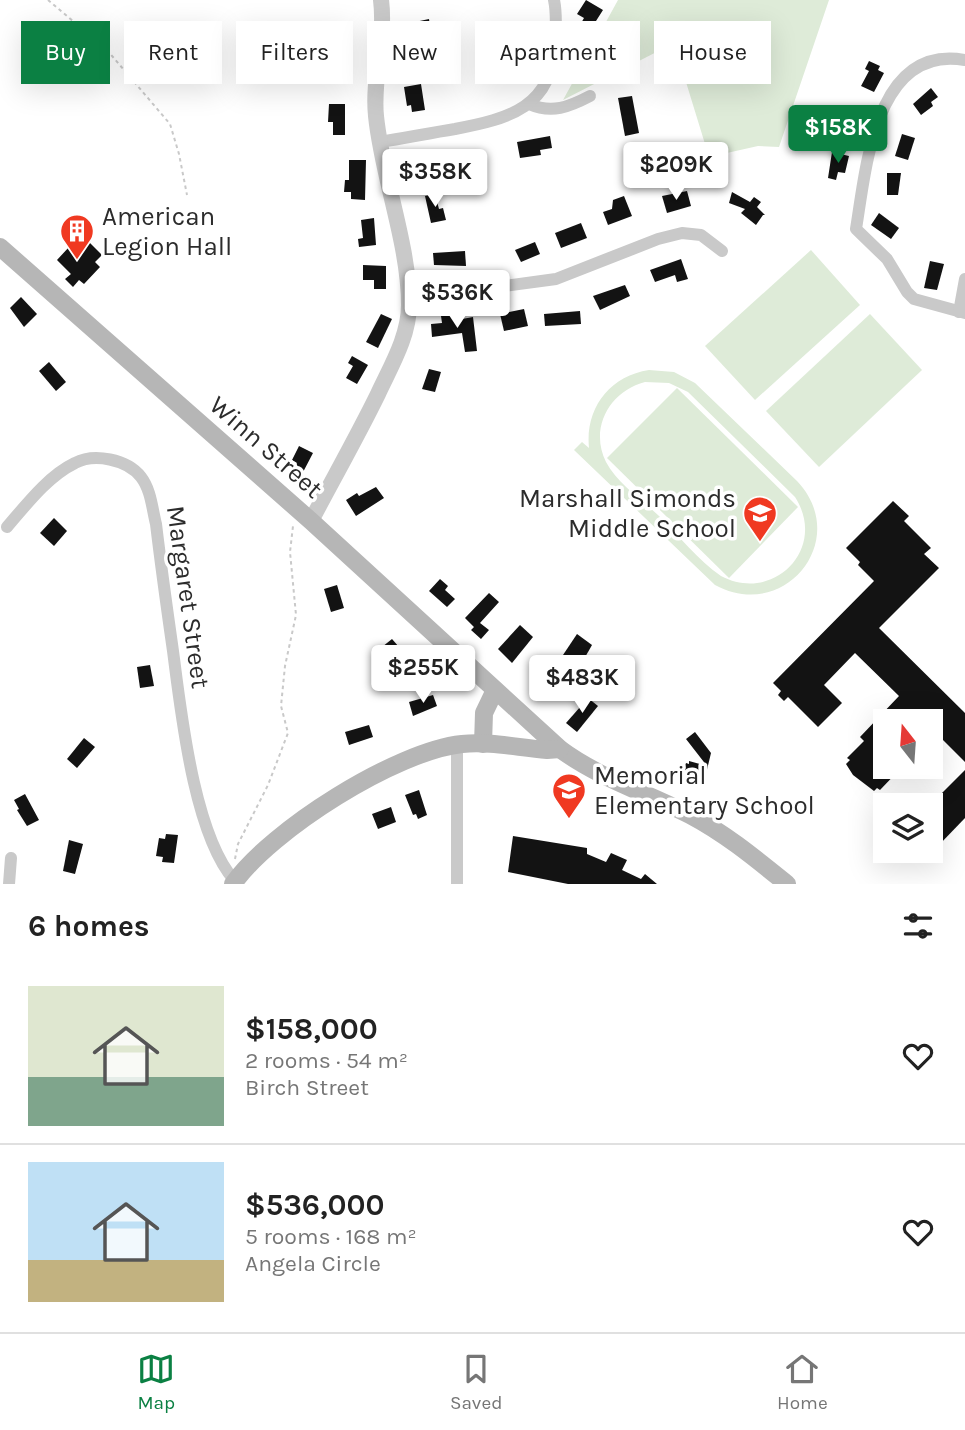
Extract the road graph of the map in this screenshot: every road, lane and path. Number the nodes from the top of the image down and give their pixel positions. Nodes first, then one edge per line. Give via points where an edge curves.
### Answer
1 (48, 0) edge
2 (382, 0) edge
3 (554, 0) edge
4 (965, 60) edge
5 (590, 96) dead end
6 (529, 104) junction
7 (380, 142) junction
8 (187, 195) dead end
9 (0, 247) edge
10 (722, 251) dead end
11 (965, 279) edge
12 (409, 299) junction
13 (962, 313) edge
14 (296, 507) junction
15 (311, 521) junction
16 (6, 527) dead end
17 (495, 690) junction
18 (483, 744) junction
19 (457, 745) junction
20 (561, 749) junction
21 (11, 858) dead end
22 (236, 880) edge
23 (9, 884) edge
24 (457, 884) edge
25 (787, 884) edge

1 - 8 path via 107,50 170,124
2 - 7 street via 375,99
3 - 6 street via 552,66 544,87
4 - 13 street via 926,63 890,95 866,170 856,229 887,259 914,299
5 - 6 street via 551,110
6 - 7 street via 498,121
7 - 12 street
9 - 14 main road, Winn Street
10 - 12 street via 701,235 675,234 556,279
11 - 13 street
12 - 15 street via 399,348
14 - 15 main road, Winn Street
14 - 22 path via 290,552 296,615 281,706 288,733 235,852
15 - 17 main road, Winn Street
16 - 22 street, Margaret Street via 51,481 78,461 110,460 141,476 156,524 194,782 216,849
17 - 18 main road via 484,713
17 - 20 main road, Winn Street
18 - 19 main road
18 - 20 main road
19 - 22 main road via 409,758 355,786 277,840
19 - 24 street
20 - 25 main road, Winn Street via 601,774 722,833
21 - 23 street

